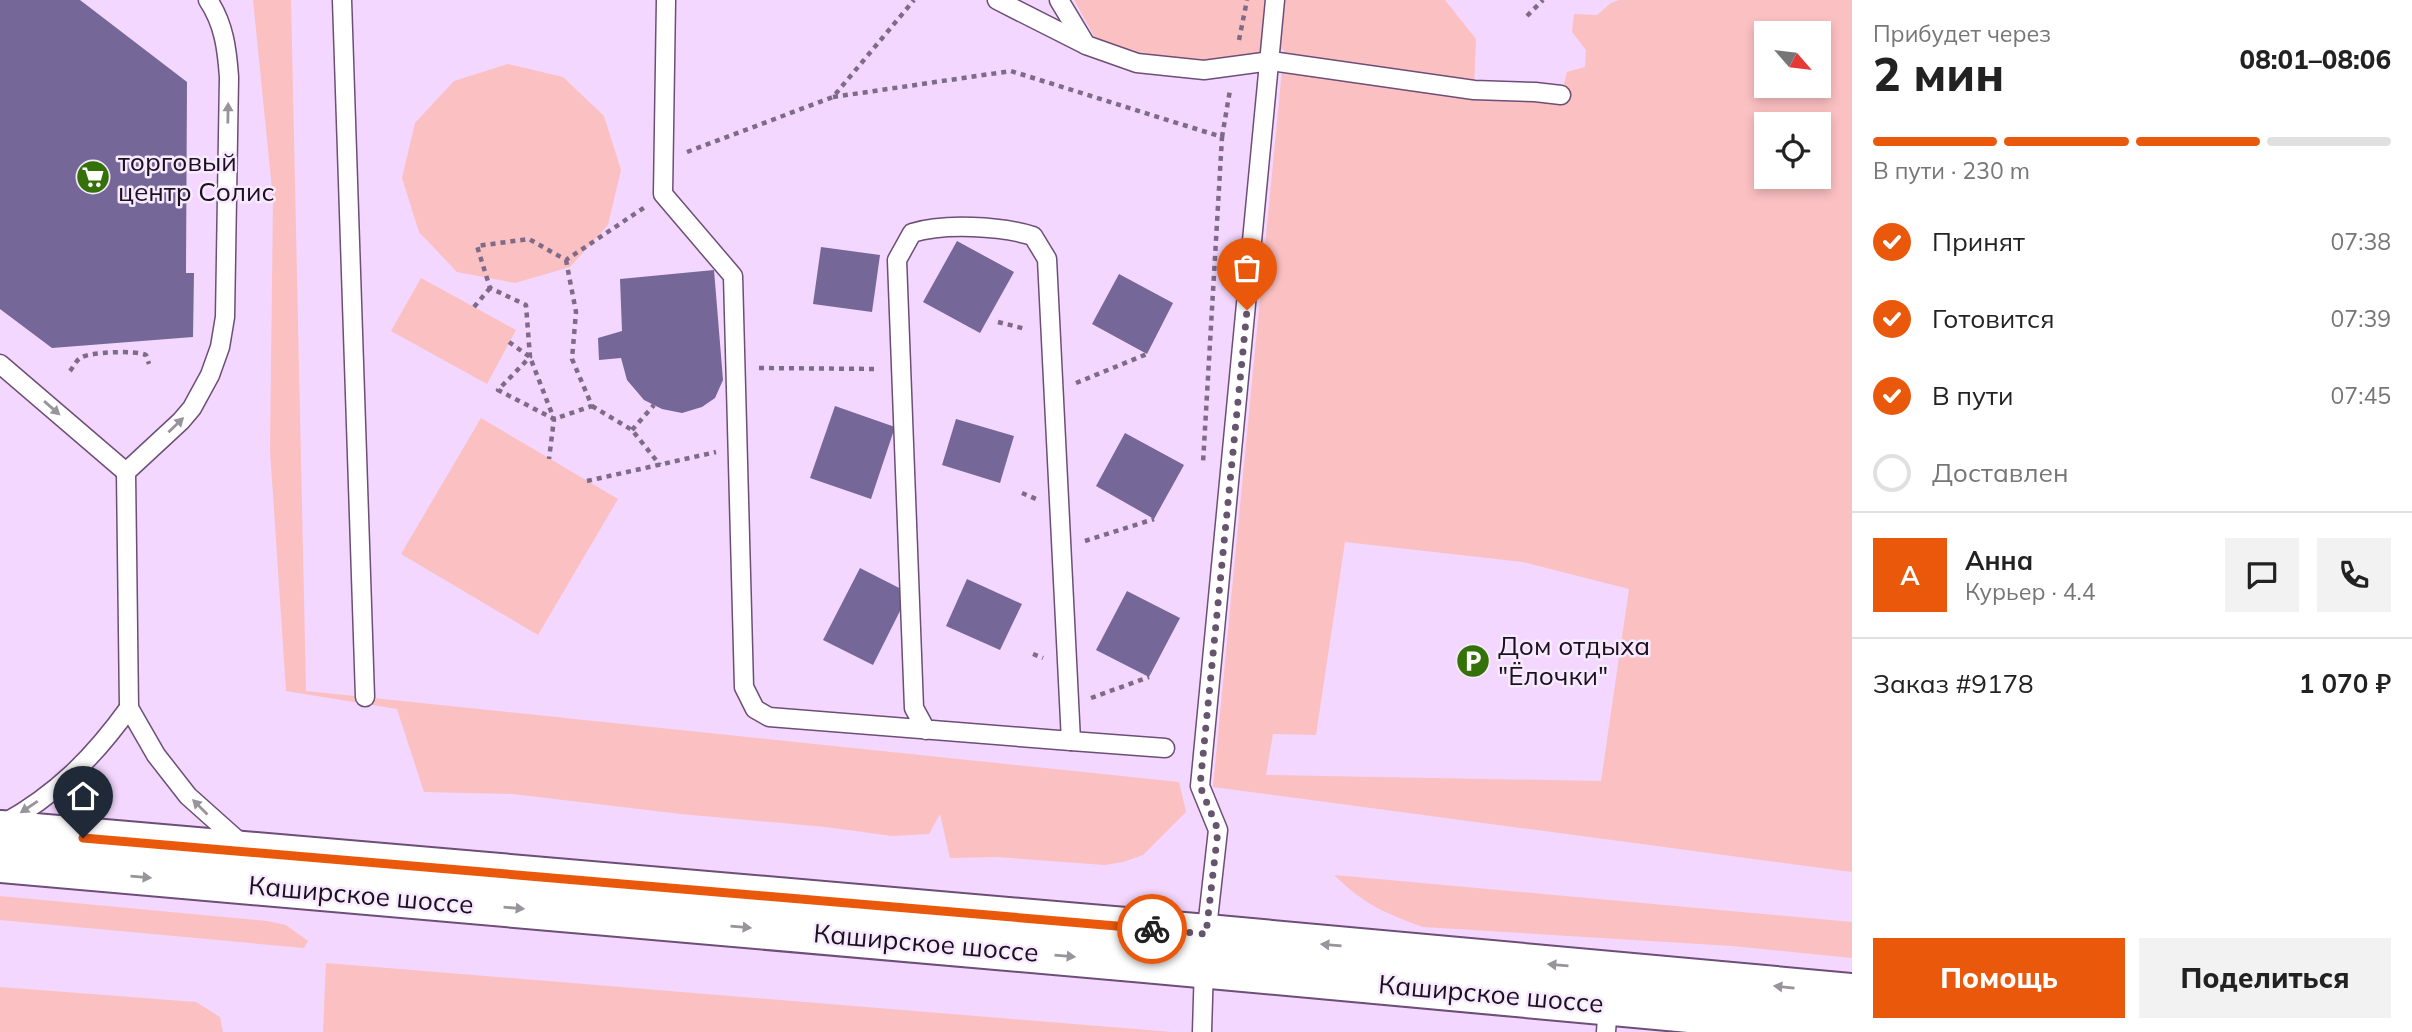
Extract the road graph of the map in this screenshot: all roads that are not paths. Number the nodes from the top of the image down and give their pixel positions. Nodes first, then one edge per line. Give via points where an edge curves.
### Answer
1 (208, 0) edge
2 (342, 0) edge
3 (666, 0) edge
4 (998, 0) edge
5 (1059, 0) edge
6 (1275, 0) edge
7 (1086, 45) junction
8 (1271, 61) junction
9 (1561, 96) dead end
10 (0, 364) edge
11 (126, 472) junction
12 (365, 697) dead end
13 (129, 708) junction
14 (926, 730) junction
15 (1070, 741) junction
16 (1165, 748) dead end
17 (0, 828) edge
18 (252, 852) junction
19 (0, 863) edge
20 (1205, 951) junction
21 (1852, 993) edge
22 (1607, 1018) edge
23 (1852, 1028) edge
24 (1202, 1032) edge

11 -> 1 lane via 192,408 210,375 224,330 229,77 225,39
2 - 12 lane
3 - 14 lane via 663,194 733,276 744,687 755,709 769,717
4 - 7 lane
5 - 7 lane
6 - 8 lane
7 - 8 lane via 1137,63 1204,70
8 - 9 lane via 1474,90
8 - 20 lane via 1200,786 1218,830
10 -> 11 lane
11 - 13 lane
13 -> 17 lane via 76,771
18 -> 13 lane via 188,796 156,755
14 - 15 lane
14 - 15 lane via 914,708 898,260 912,233 929,228 1011,229 1033,236 1046,259
15 - 16 lane
17 - 18 main road, Каширское шоссе
18 - 20 main road, Каширское шоссе
19 -> 20 main road, Каширское шоссе
21 -> 20 main road, Каширское шоссе
20 - 22 main road, Каширское шоссе
20 - 24 lane
22 - 23 main road, Каширское шоссе

